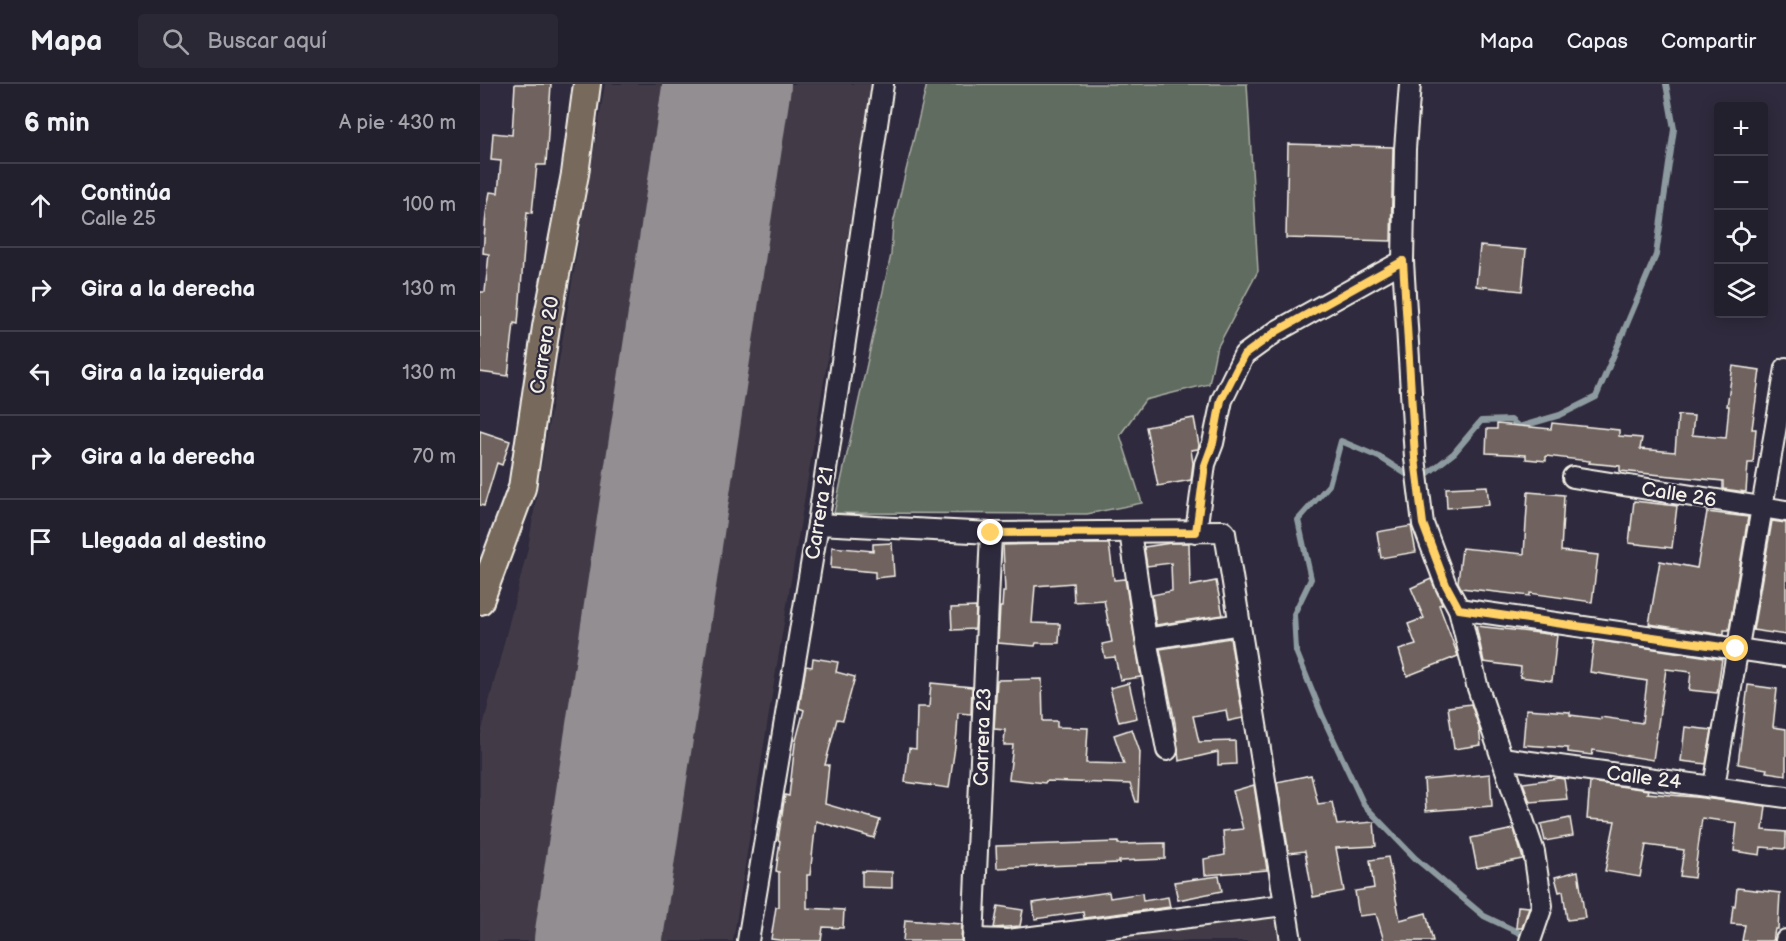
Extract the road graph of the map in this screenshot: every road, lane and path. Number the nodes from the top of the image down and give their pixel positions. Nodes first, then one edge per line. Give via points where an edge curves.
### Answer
1 (587, 84) edge
2 (883, 84) edge
3 (1410, 84) edge
4 (1403, 261) junction
5 (1786, 368) edge
6 (1573, 477) dead end
7 (1762, 507) junction
8 (1786, 511) edge
9 (818, 524) junction
10 (1130, 532) junction
11 (1196, 532) junction
12 (991, 533) junction
13 (480, 601) edge
14 (1459, 609) junction
15 (1240, 624) junction
16 (1146, 639) junction
17 (1736, 649) junction
18 (1786, 656) edge
19 (1167, 750) dead end
20 (1502, 758) junction
21 (1714, 786) junction
22 (1786, 797) edge
23 (1284, 905) junction
24 (973, 940) edge
25 (1531, 940) edge
26 (748, 941) edge
27 (1291, 941) edge

1 - 13 main road, Carrera 20 via 522,488
2 - 9 street, Carrera 21
3 - 4 street
4 - 11 street via 1277,331 1244,355 1221,400 1205,465
4 - 14 street via 1423,524
5 - 7 street
6 - 7 street, Calle 26
7 - 8 street, Calle 26
7 - 17 street
9 - 12 street
9 - 26 street, Carrera 21
10 - 11 street
10 - 12 street
10 - 16 street
11 - 15 street via 1225,532
12 - 24 street, Carrera 23
14 - 17 street
14 - 20 street via 1477,685
15 - 16 street
15 - 23 street
16 - 19 street
17 - 18 street
17 - 21 street
20 - 21 street, Calle 24
20 - 25 street via 1534,852 1542,906
21 - 22 street, Calle 24
23 - 24 street via 1008,940
23 - 27 street

